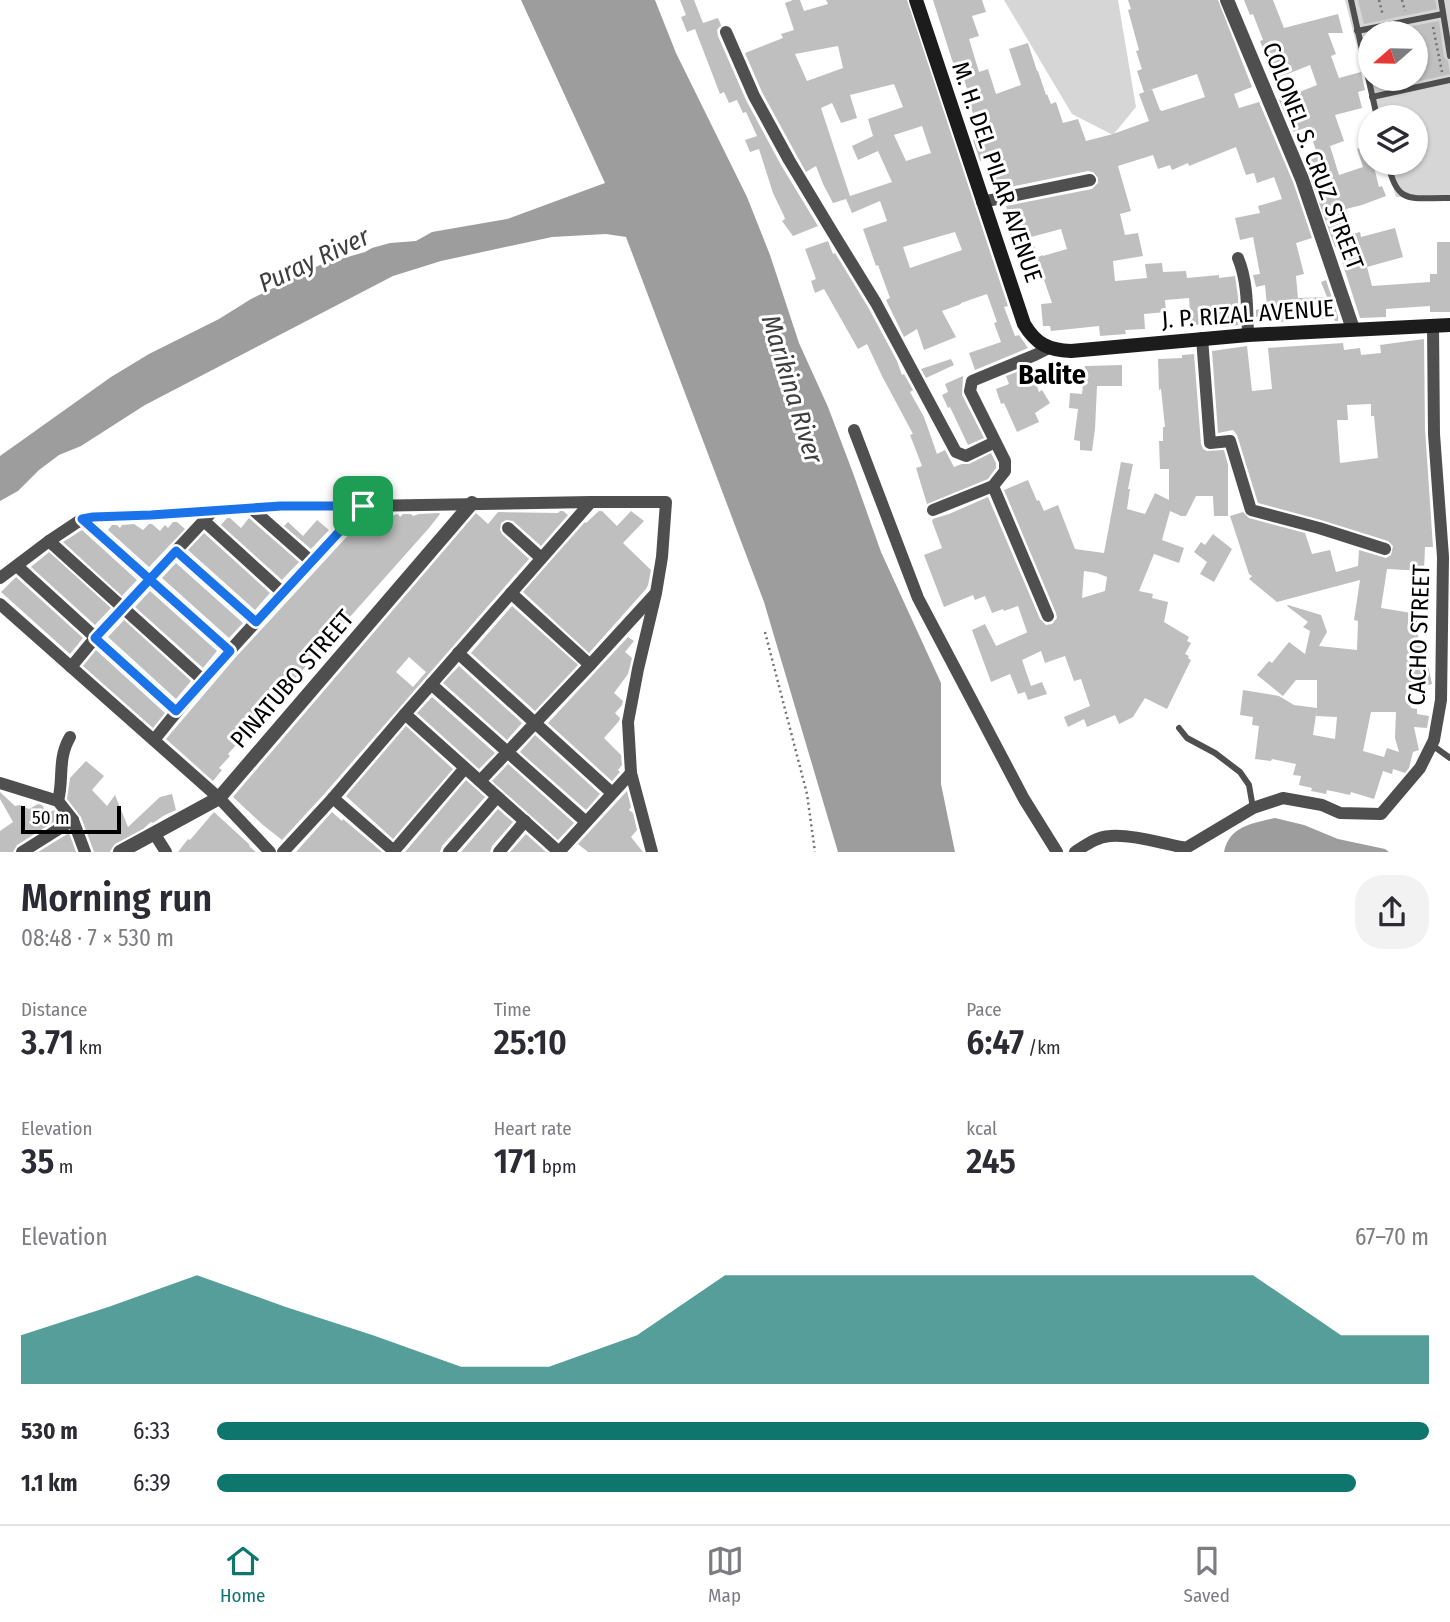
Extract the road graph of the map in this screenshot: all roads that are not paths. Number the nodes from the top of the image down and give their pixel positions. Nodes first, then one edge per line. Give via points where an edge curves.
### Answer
1 (915, 0) edge
2 (1227, 0) edge
3 (1351, 0) edge
4 (1441, 0) edge
5 (1443, 14) junction
6 (726, 32) dead end
7 (1357, 32) junction
8 (1450, 56) edge
9 (1447, 81) edge
10 (1372, 97) junction
11 (1374, 105) edge
12 (1391, 175) edge
13 (1090, 180) dead end
14 (1450, 198) edge
15 (982, 202) junction
16 (1238, 258) dead end
17 (1450, 325) edge
18 (1433, 326) junction
19 (1353, 329) junction
20 (1248, 335) junction
21 (1202, 338) junction
22 (1049, 348) junction
23 (854, 430) dead end
24 (995, 442) junction
25 (993, 486) junction
26 (591, 502) junction
27 (472, 503) junction
28 (363, 506) junction
29 (251, 508) junction
30 (933, 510) dead end
31 (208, 517) junction
32 (82, 519) junction
33 (508, 528) dead end
34 (48, 541) junction
35 (1385, 550) dead end
36 (176, 551) junction
37 (541, 558) junction
38 (312, 562) junction
39 (17, 566) junction
40 (0, 578) edge
41 (149, 580) junction
42 (283, 593) junction
43 (511, 593) junction
44 (656, 593) junction
45 (0, 604) edge
46 (123, 608) junction
47 (1048, 616) dead end
48 (256, 622) junction
49 (95, 638) junction
50 (1446, 648) edge
51 (230, 651) junction
52 (458, 653) junction
53 (590, 666) junction
54 (71, 667) junction
55 (204, 681) junction
56 (431, 684) junction
57 (176, 711) junction
58 (405, 714) junction
59 (535, 722) junction
60 (1179, 728) dead end
61 (70, 737) dead end
62 (154, 740) junction
63 (1432, 745) junction
64 (508, 751) junction
65 (1450, 758) edge
66 (465, 768) junction
67 (631, 773) junction
68 (480, 781) junction
69 (0, 783) edge
70 (612, 793) junction
71 (497, 797) junction
72 (219, 798) junction
73 (333, 798) junction
74 (58, 802) junction
75 (1253, 808) junction
76 (73, 820) junction
77 (525, 821) junction
78 (586, 822) junction
79 (154, 833) junction
80 (556, 851) edge
81 (22, 852) edge
82 (85, 852) edge
83 (120, 852) edge
84 (166, 852) edge
85 (270, 852) edge
86 (284, 852) edge
87 (394, 852) edge
88 (449, 852) edge
89 (499, 852) edge
90 (652, 852) edge
91 (1056, 852) edge
92 (1075, 852) edge

1 - 15 main road, M. H. DEL PILAR AVENUE
2 - 19 street, COLONEL S. CRUZ STREET via 1302,179
3 - 7 lane
4 - 5 lane
5 - 7 lane
5 - 8 lane
6 - 24 street via 754,96 876,303 956,452 966,456
7 - 10 lane
9 - 10 lane
10 - 11 lane
12 - 14 lane via 1402,195
13 - 15 street
15 - 22 main road, M. H. DEL PILAR AVENUE via 1024,324
16 - 20 street via 1245,283
17 - 18 main road, J. P. RIZAL AVENUE
18 - 19 main road, J. P. RIZAL AVENUE
18 - 50 street, CACHO STREET
19 - 20 main road, J. P. RIZAL AVENUE
20 - 21 main road, J. P. RIZAL AVENUE
21 - 22 main road, J. P. RIZAL AVENUE via 1071,351
21 - 35 street via 1210,443 1230,441 1251,510
22 - 24 street via 972,382 970,391
23 - 91 street via 918,598
24 - 25 street via 1005,471
25 - 30 street
25 - 47 street
26 - 27 street
26 - 37 street
26 - 44 street via 666,502
27 - 28 street
27 - 72 street, PINATUBO STREET
28 - 29 street
28 - 38 street
29 - 31 street
29 - 38 street
31 - 32 street
31 - 36 street
31 - 42 street
32 - 34 street
32 - 41 street
33 - 37 street
34 - 39 street
34 - 46 street
36 - 41 street
36 - 48 street
37 - 43 street
38 - 42 street
39 - 40 street
39 - 49 street
41 - 46 street
41 - 51 street
42 - 48 street
43 - 52 street
43 - 53 street
44 - 53 street
44 - 67 street via 628,722
45 - 54 street
46 - 49 street
46 - 55 street
48 - 51 street
49 - 54 street
49 - 57 street
50 - 63 street, CACHO STREET
51 - 55 street
52 - 56 street
52 - 59 street
53 - 59 street
54 - 62 street
55 - 57 street
56 - 58 street
56 - 64 street
57 - 62 street
58 - 66 street
58 - 73 street
59 - 64 street
59 - 70 street
60 - 75 lane via 1240,772 1249,785
61 - 74 street via 61,760
62 - 72 street
63 - 65 lane
63 - 75 street, CACHO STREET via 1420,768 1381,814 1340,813 1283,798
64 - 68 street
64 - 78 street
66 - 68 street
66 - 87 street
67 - 70 street
67 - 90 street
68 - 71 street
69 - 74 street
70 - 78 street
71 - 77 street
71 - 88 street
72 - 79 street, PINATUBO STREET
72 - 85 street
73 - 86 street
73 - 87 street
74 - 76 street
75 - 92 street via 1186,848 1109,836
76 - 81 street
76 - 82 street
77 - 80 street
77 - 89 street
78 - 80 street
79 - 83 street, PINATUBO STREET
79 - 84 street

